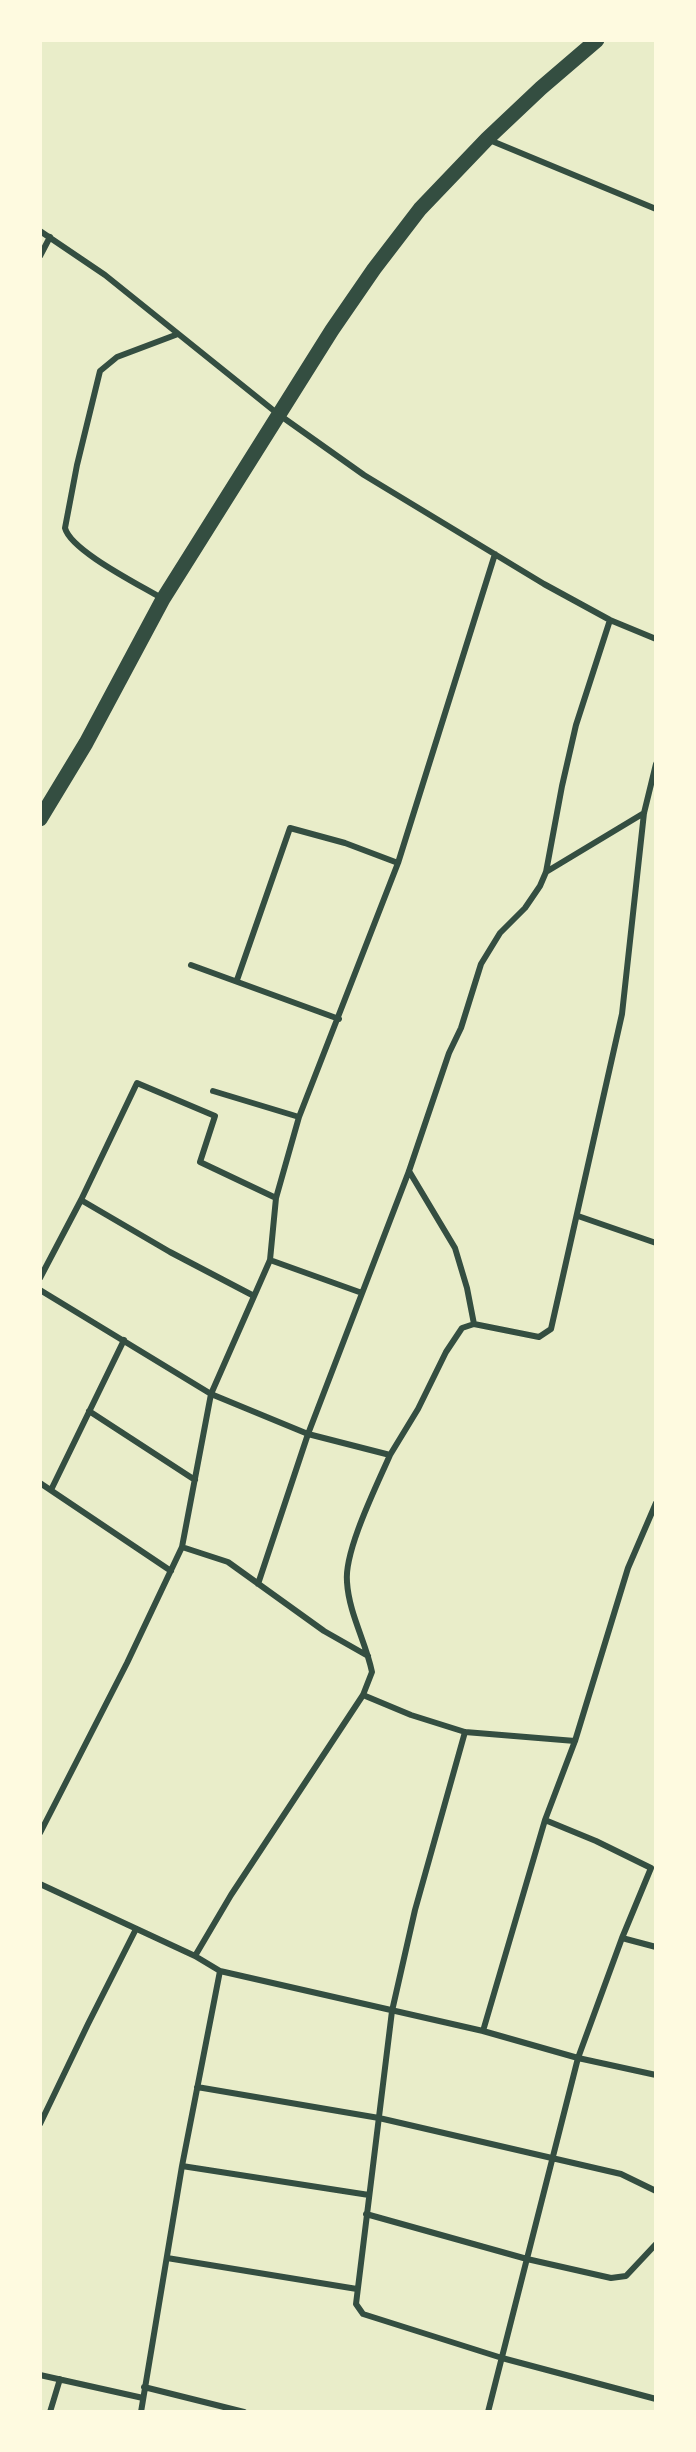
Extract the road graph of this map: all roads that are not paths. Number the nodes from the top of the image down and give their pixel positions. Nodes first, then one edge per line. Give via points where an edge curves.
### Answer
1 (597, 40) edge
2 (488, 139) junction
3 (656, 209) edge
4 (40, 231) edge
5 (50, 237) junction
6 (40, 256) edge
7 (177, 334) junction
8 (278, 414) junction
9 (495, 554) junction
10 (163, 599) junction
11 (610, 620) junction
12 (656, 639) edge
13 (656, 764) edge
14 (644, 813) junction
15 (40, 819) edge
16 (398, 862) junction
17 (546, 872) junction
18 (192, 965) dead end
19 (237, 980) junction
20 (339, 1018) junction
21 (213, 1091) dead end
22 (299, 1117) junction
23 (409, 1171) junction
24 (276, 1198) junction
25 (81, 1200) junction
26 (578, 1216) junction
27 (656, 1243) edge
28 (270, 1260) junction
29 (40, 1278) edge
30 (40, 1290) edge
31 (362, 1293) junction
32 (254, 1296) junction
33 (474, 1324) junction
34 (124, 1340) junction
35 (211, 1394) junction
36 (89, 1412) junction
37 (308, 1434) junction
38 (390, 1455) junction
39 (195, 1480) junction
40 (40, 1483) edge
41 (51, 1490) junction
42 (656, 1503) edge
43 (182, 1547) junction
44 (171, 1571) junction
45 (258, 1584) junction
46 (368, 1656) junction
47 (363, 1695) junction
48 (465, 1732) junction
49 (575, 1741) junction
50 (545, 1820) junction
51 (40, 1833) edge
52 (653, 1867) edge
53 (40, 1884) edge
54 (136, 1929) junction
55 (622, 1938) junction
56 (656, 1947) edge
57 (195, 1956) junction
58 (220, 1971) junction
59 (392, 2011) junction
60 (483, 2031) junction
61 (579, 2058) junction
62 (656, 2075) edge
63 (197, 2087) junction
64 (379, 2118) junction
65 (40, 2124) edge
66 (552, 2160) junction
67 (182, 2166) junction
68 (656, 2191) edge
69 (369, 2196) junction
70 (366, 2214) junction
71 (656, 2244) edge
72 (167, 2258) junction
73 (527, 2259) junction
74 (357, 2289) junction
75 (502, 2358) junction
76 (40, 2375) edge
77 (60, 2379) junction
78 (144, 2387) junction
79 (143, 2398) junction
80 (656, 2399) edge
81 (50, 2412) edge
82 (141, 2412) edge
83 (244, 2412) edge
84 (488, 2412) edge

1 - 2 main road
2 - 3 street
2 - 8 main road via 420,209 374,269
4 - 5 street
5 - 6 street
5 - 7 street via 105,275
7 - 8 street
7 - 10 street via 117,357 100,371 65,528 74,543 93,557
8 - 9 street via 384,488
8 - 10 main road
9 - 11 street
9 - 16 street
10 - 15 main road via 86,743
11 - 12 street
11 - 17 street via 576,725
13 - 14 street
14 - 17 street
14 - 26 street via 622,1014
16 - 19 street via 290,828
16 - 20 street
17 - 23 street via 525,908 500,933 481,964
18 - 19 street
19 - 20 street
20 - 22 street
21 - 22 street
22 - 24 street
23 - 31 street
23 - 33 street via 455,1248
24 - 25 street via 200,1162 215,1116 137,1083
24 - 28 street
25 - 29 street
25 - 32 street
26 - 27 street
26 - 33 street via 548,1333 539,1338
28 - 31 street
28 - 32 street
30 - 34 street
31 - 37 street
32 - 35 street
33 - 38 street via 459,1331
34 - 35 street
34 - 36 street
35 - 37 street
35 - 39 street
36 - 39 street
36 - 41 street
37 - 38 street
37 - 45 street
38 - 46 street via 348,1563 349,1594
39 - 43 street
40 - 41 street
41 - 44 street
42 - 49 street via 628,1568
43 - 44 street
43 - 45 street via 228,1563
44 - 51 street
45 - 46 street via 324,1631
46 - 47 street via 372,1672
47 - 48 street
47 - 57 street
48 - 49 street
48 - 59 street via 414,1910
49 - 50 street
50 - 52 street
50 - 60 street
52 - 55 street
53 - 54 street
54 - 57 street
54 - 65 street
55 - 56 street
55 - 61 street
57 - 58 street
58 - 59 street
58 - 63 street
59 - 60 street
59 - 64 street
60 - 61 street
61 - 62 street
61 - 66 street
63 - 64 street
63 - 67 street
64 - 66 street
64 - 69 street
66 - 68 street via 621,2174
66 - 73 street
67 - 69 street
67 - 72 street
69 - 70 street
70 - 73 street
70 - 74 street
71 - 73 street via 626,2276 611,2278
72 - 74 street
72 - 78 street
73 - 75 street
74 - 75 street via 356,2304 363,2314
75 - 80 street
75 - 84 street
76 - 77 street
77 - 79 street
77 - 81 street
78 - 79 street
78 - 83 street
79 - 82 street

